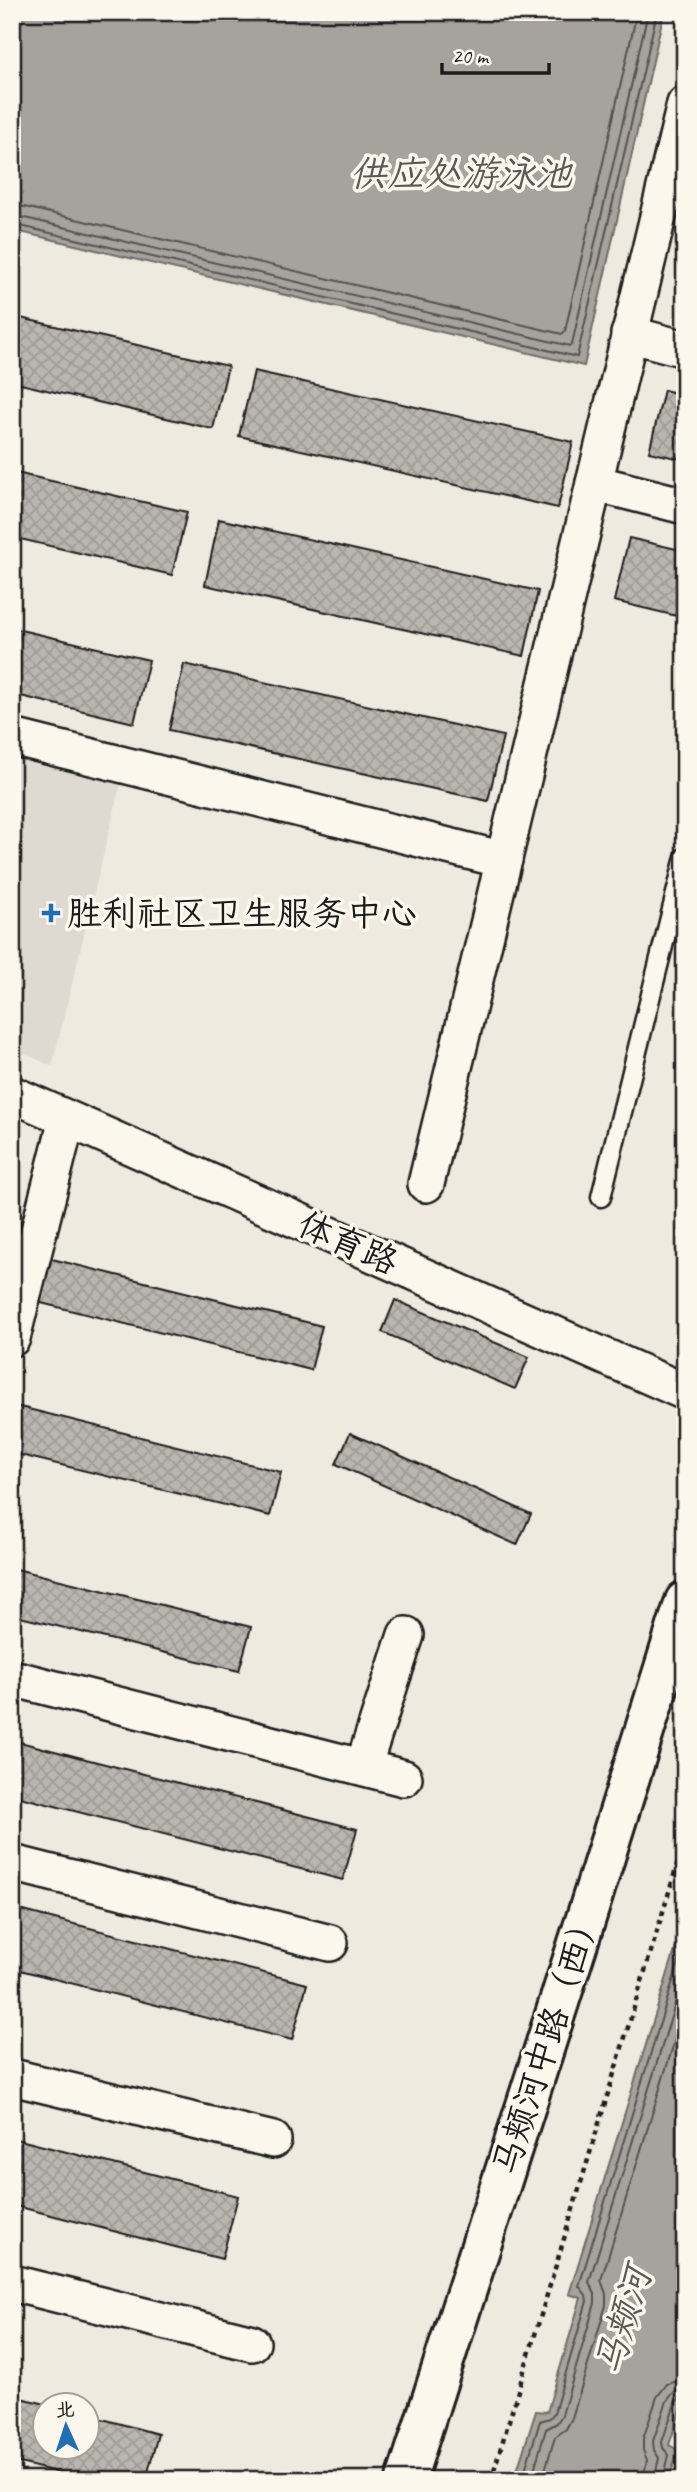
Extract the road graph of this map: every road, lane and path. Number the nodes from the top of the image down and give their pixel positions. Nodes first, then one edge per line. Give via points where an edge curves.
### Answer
1 (685, 104) edge
2 (678, 165) edge
3 (629, 334) junction
4 (685, 349) edge
5 (594, 483) junction
6 (685, 506) edge
7 (12, 737) edge
8 (685, 857) edge
9 (504, 860) junction
10 (12, 1094) edge
11 (67, 1119) junction
12 (426, 1184) dead end
13 (601, 1197) dead end
14 (12, 1338) edge
15 (685, 1392) edge
16 (685, 1601) edge
17 (406, 1635) dead end
18 (12, 1678) edge
19 (363, 1767) junction
20 (404, 1778) dead end
21 (685, 1839) edge
22 (12, 1863) edge
23 (330, 1943) dead end
24 (12, 2077) edge
25 (273, 2140) dead end
26 (12, 2283) edge
27 (252, 2343) dead end
28 (405, 2480) edge
29 (491, 2480) edge

1 - 2 street
2 - 3 street
3 - 4 street
3 - 5 street
5 - 6 street
5 - 9 street
7 - 9 street
8 - 13 lane
9 - 12 street
10 - 11 street, 体育路
11 - 14 street
11 - 15 street, 体育路
16 - 28 street, 马颊河中路（西）
17 - 19 street
18 - 19 street
19 - 20 street
21 - 29 path
22 - 23 street
24 - 25 street
26 - 27 street

